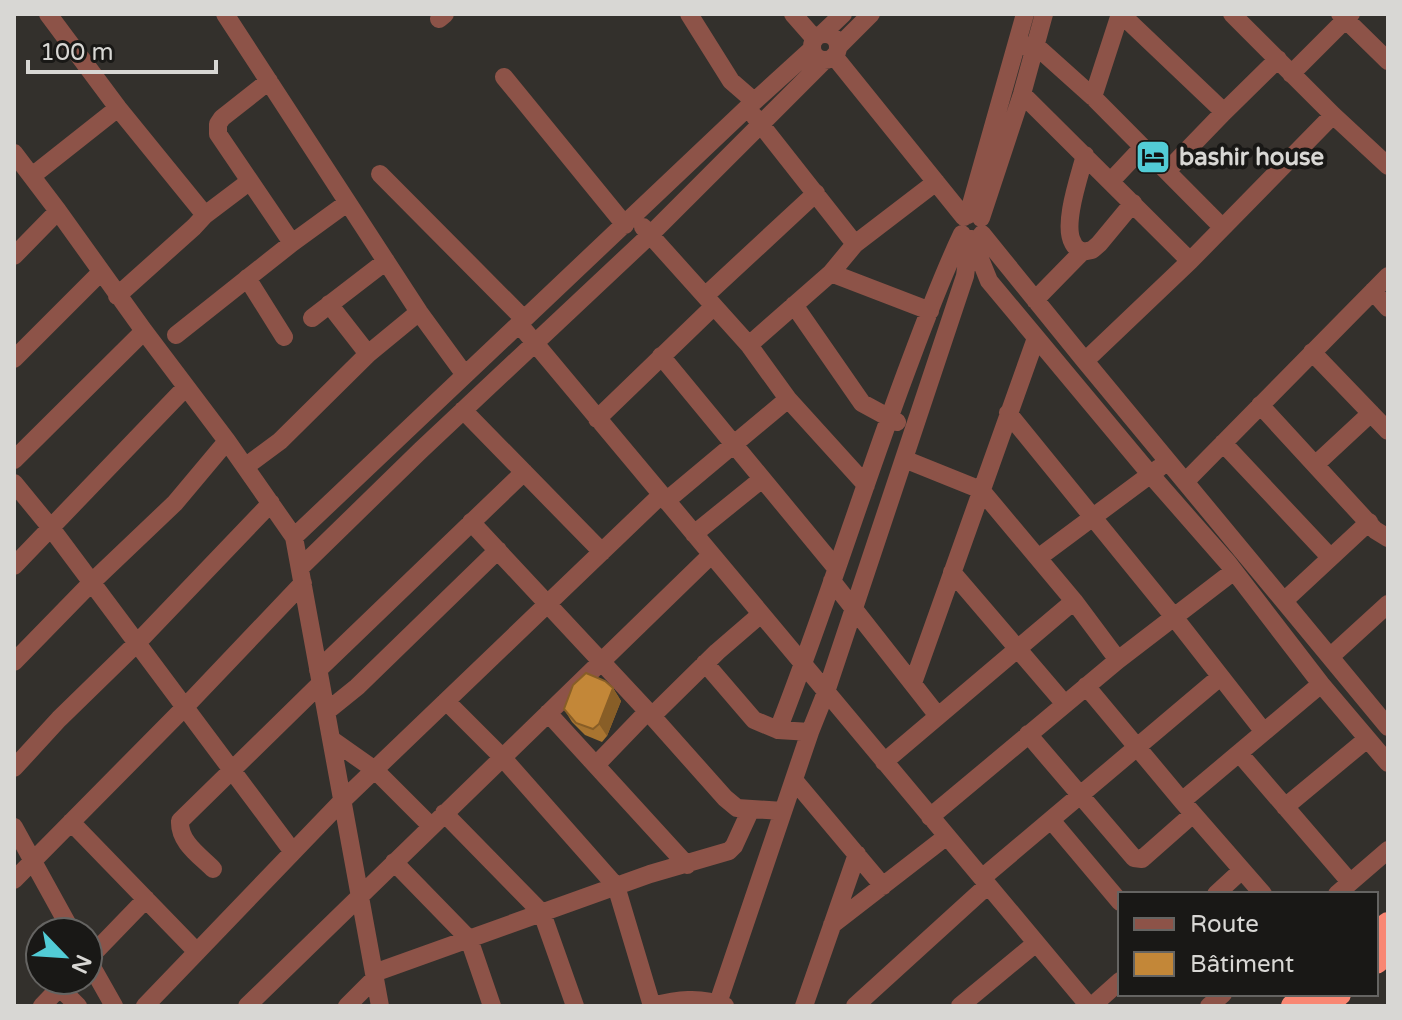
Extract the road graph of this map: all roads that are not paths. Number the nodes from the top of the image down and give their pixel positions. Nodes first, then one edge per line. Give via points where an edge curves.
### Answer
1 (48, 14) edge
2 (225, 14) edge
3 (689, 14) edge
4 (793, 14) edge
5 (843, 14) edge
6 (871, 14) edge
7 (1025, 14) edge
8 (1044, 14) edge
9 (1120, 14) edge
10 (1232, 14) edge
11 (1346, 16) edge
12 (1026, 46) junction
13 (824, 48) junction
14 (1278, 59) junction
15 (1388, 61) edge
16 (1291, 74) junction
17 (504, 77) dead end
18 (269, 81) junction
19 (1022, 94) junction
20 (1093, 97) junction
21 (750, 104) junction
22 (118, 108) junction
23 (1224, 112) junction
24 (1333, 115) junction
25 (761, 123) junction
26 (1143, 147) junction
27 (14, 153) edge
28 (1085, 155) junction
29 (1388, 166) edge
30 (1167, 171) junction
31 (380, 174) dead end
32 (32, 176) junction
33 (250, 181) junction
34 (1111, 181) junction
35 (936, 182) junction
36 (816, 193) junction
37 (347, 203) junction
38 (1133, 203) junction
39 (58, 211) junction
40 (205, 215) junction
41 (630, 220) junction
42 (1222, 227) junction
43 (971, 228) junction
44 (650, 235) junction
45 (292, 243) junction
46 (855, 244) junction
47 (1082, 252) junction
48 (14, 256) edge
49 (386, 261) junction
50 (1190, 261) junction
51 (100, 273) junction
52 (831, 273) junction
53 (1388, 276) edge
54 (247, 278) junction
55 (1373, 291) junction
56 (117, 296) junction
57 (1035, 300) junction
58 (709, 302) junction
59 (329, 304) junction
60 (794, 305) junction
61 (1388, 308) edge
62 (930, 311) junction
63 (419, 312) junction
64 (312, 318) dead end
65 (522, 322) junction
66 (144, 331) junction
67 (176, 335) dead end
68 (284, 337) dead end
69 (1036, 338) junction
70 (534, 343) junction
71 (749, 345) junction
72 (1312, 352) junction
73 (368, 354) junction
74 (661, 356) junction
75 (14, 359) edge
76 (1085, 361) junction
77 (465, 375) junction
78 (185, 388) junction
79 (788, 399) junction
80 (1260, 405) junction
81 (463, 410) junction
82 (1008, 413) junction
83 (1371, 413) junction
84 (889, 418) junction
85 (597, 419) junction
86 (915, 429) junction
87 (1388, 431) edge
88 (227, 441) junction
89 (1223, 443) junction
90 (734, 445) junction
91 (904, 459) junction
92 (14, 460) edge
93 (1168, 462) junction
94 (1315, 465) junction
95 (245, 467) junction
96 (524, 472) junction
97 (1150, 474) junction
98 (762, 479) junction
99 (1185, 482) junction
100 (14, 483) edge
101 (866, 485) junction
102 (981, 490) junction
103 (664, 498) junction
104 (271, 503) junction
105 (1092, 517) junction
106 (471, 522) junction
107 (1369, 522) junction
108 (51, 528) junction
109 (694, 534) junction
110 (849, 534) junction
111 (294, 537) junction
112 (1388, 538) edge
113 (875, 545) junction
114 (498, 550) junction
115 (602, 552) junction
116 (711, 555) junction
117 (1330, 557) junction
118 (1038, 558) junction
119 (1235, 562) junction
120 (14, 566) edge
121 (952, 572) junction
122 (302, 575) junction
123 (834, 575) junction
124 (92, 582) junction
125 (1074, 601) junction
126 (1284, 601) junction
127 (547, 604) junction
128 (1388, 604) edge
129 (853, 608) junction
130 (761, 614) junction
131 (1174, 617) junction
132 (137, 643) junction
133 (1018, 649) junction
134 (1330, 657) junction
135 (1118, 660) junction
136 (601, 661) junction
137 (14, 662) edge
138 (705, 663) junction
139 (804, 665) junction
140 (319, 677) junction
141 (1220, 677) junction
142 (913, 683) junction
143 (1321, 684) junction
144 (1086, 686) junction
145 (826, 692) junction
146 (446, 701) junction
147 (1064, 703) junction
148 (185, 707) junction
149 (326, 712) junction
150 (548, 713) junction
151 (650, 713) junction
152 (938, 716) junction
153 (1388, 727) edge
154 (778, 730) junction
155 (810, 732) junction
156 (1264, 732) junction
157 (1028, 734) junction
158 (331, 739) junction
159 (1367, 739) junction
160 (1138, 747) junction
161 (1239, 753) junction
162 (502, 757) junction
163 (884, 762) junction
164 (1388, 763) edge
165 (596, 765) junction
166 (14, 768) edge
167 (375, 770) junction
168 (232, 771) junction
169 (794, 780) junction
170 (1081, 795) junction
171 (342, 801) junction
172 (1285, 807) junction
173 (1188, 808) junction
174 (751, 809) junction
175 (783, 811) junction
176 (930, 817) junction
177 (438, 820) junction
178 (1051, 820) junction
179 (71, 822) junction
180 (14, 827) edge
181 (947, 836) junction
182 (1388, 850) edge
183 (293, 852) junction
184 (857, 854) junction
185 (32, 861) junction
186 (394, 862) junction
187 (687, 865) junction
188 (213, 869) dead end
189 (1242, 870) junction
190 (14, 880) edge
191 (985, 882) junction
192 (616, 886) junction
193 (883, 886) junction
194 (1344, 888) edge
195 (1218, 892) edge
196 (1261, 892) edge
197 (360, 895) junction
198 (146, 899) junction
199 (1118, 900) edge
200 (542, 913) junction
201 (63, 916) edge
202 (832, 926) junction
203 (469, 939) junction
204 (104, 942) edge
205 (1036, 943) junction
206 (197, 952) junction
207 (374, 976) junction
208 (1118, 983) edge
209 (104, 988) edge
210 (980, 1000) edge
211 (683, 1002) edge
212 (720, 1005) edge
213 (114, 1006) edge
214 (145, 1006) edge
215 (247, 1006) edge
216 (347, 1006) edge
217 (380, 1006) edge
218 (492, 1006) edge
219 (575, 1006) edge
220 (651, 1006) edge
221 (804, 1006) edge
222 (855, 1006) edge
223 (960, 1006) edge
224 (1091, 1006) edge

1 - 22 street
2 - 18 street
3 - 21 street
4 - 13 street
5 - 13 street
6 - 13 street
7 - 12 street
8 - 12 street
9 - 20 street
9 - 23 street
10 - 14 street
11 - 15 street
11 - 16 street
12 - 19 street
12 - 20 street
12 - 43 street
13 - 21 street
13 - 25 street
13 - 35 street
14 - 16 street
14 - 23 street
16 - 24 street
17 - 41 street
18 - 33 street via 218,124 218,134
18 - 37 street
19 - 28 street
19 - 43 street
20 - 26 street
21 - 25 street
21 - 41 street
22 - 32 street
22 - 40 street
23 - 30 street
24 - 29 street
24 - 42 street
25 - 36 street
25 - 44 street
26 - 30 street
26 - 34 street
27 - 32 street
28 - 34 street
28 - 47 street via 1069,218 1072,242
30 - 42 street
31 - 65 street
32 - 39 street
33 - 40 street
33 - 45 street
34 - 38 street
35 - 43 street
35 - 46 street
36 - 46 street
36 - 58 street
37 - 45 street
37 - 49 street
38 - 47 street via 1099,244
38 - 50 street
39 - 48 street
39 - 51 street
40 - 56 street
41 - 44 street
41 - 65 street
42 - 50 street
43 - 57 street
43 - 62 street via 945,270
43 - 69 street via 989,281
43 - 86 street via 965,276
44 - 58 street
44 - 70 street
45 - 54 street
46 - 52 street
47 - 57 street
49 - 59 street
49 - 63 street
50 - 76 street
51 - 56 street
51 - 75 street
52 - 60 street
52 - 62 street
53 - 55 street
54 - 67 street
54 - 68 street
55 - 61 street
55 - 72 street
56 - 66 street
57 - 76 street
58 - 71 street
58 - 74 street
59 - 64 street
59 - 73 street
60 - 71 street
60 - 84 street via 862,403
62 - 84 street
63 - 73 street
63 - 77 street
65 - 70 street
65 - 77 street
66 - 78 street
66 - 92 street
69 - 82 street
69 - 97 street
70 - 81 street
70 - 85 street
71 - 79 street
72 - 80 street
72 - 83 street
73 - 95 street via 280,441
74 - 85 street
74 - 90 street
76 - 93 street
77 - 111 street
78 - 88 street
78 - 108 street
79 - 90 street
79 - 101 street
80 - 89 street
80 - 94 street
81 - 96 street
81 - 122 street
82 - 102 street
82 - 105 street
83 - 87 street
83 - 94 street
84 - 86 street
84 - 101 street
85 - 103 street
86 - 91 street
88 - 95 street
88 - 124 street via 175,503
89 - 99 street
89 - 117 street
90 - 98 street
90 - 103 street
91 - 102 street
91 - 113 street
93 - 97 street
93 - 99 street
94 - 107 street
95 - 104 street
96 - 106 street
96 - 115 street
97 - 105 street
97 - 119 street
98 - 109 street
98 - 123 street
99 - 119 street
100 - 108 street
101 - 110 street
102 - 118 street
102 - 121 street
103 - 109 street
103 - 115 street
104 - 111 street
104 - 132 street
105 - 118 street
105 - 131 street
106 - 114 street
106 - 140 street
107 - 112 street
107 - 117 street
108 - 120 street
108 - 124 street
109 - 116 street
110 - 113 street
110 - 123 street
111 - 122 street
113 - 129 street
114 - 127 street
114 - 149 street
115 - 127 street
116 - 130 street
116 - 136 street
117 - 126 street
118 - 125 street
119 - 126 street
119 - 131 street
119 - 143 street
121 - 133 street
121 - 142 street
122 - 140 street
122 - 148 street
123 - 129 street
123 - 139 street
124 - 132 street
124 - 137 street
125 - 133 street
125 - 135 street
126 - 134 street
127 - 136 street
127 - 146 street
128 - 134 street
129 - 142 street
129 - 145 street
130 - 138 street
130 - 139 street
131 - 135 street
131 - 141 street
132 - 148 street
132 - 166 street
133 - 147 street
133 - 152 street
134 - 153 street
135 - 144 street
136 - 150 street
136 - 151 street
138 - 151 street
138 - 154 street via 754,720
139 - 145 street
139 - 154 street
140 - 149 street
140 - 168 street
141 - 156 street
141 - 160 street
142 - 152 street
143 - 156 street
143 - 159 street
144 - 147 street
144 - 160 street
145 - 155 street
145 - 163 street
146 - 162 street
146 - 167 street
147 - 157 street
148 - 168 street
148 - 179 street
149 - 158 street
150 - 162 street
150 - 165 street
151 - 165 street
151 - 174 street via 725,798 737,808
152 - 163 street
154 - 155 street
155 - 169 street
156 - 161 street
157 - 170 street
157 - 176 street
158 - 167 street
158 - 171 street
159 - 164 street
159 - 172 street
160 - 170 street
160 - 173 street
161 - 172 street
161 - 173 street
162 - 177 street
162 - 192 street
163 - 176 street
165 - 187 street
167 - 171 street
167 - 177 street
168 - 183 street
168 - 188 street via 180,821 184,839
169 - 175 street
169 - 184 street
170 - 173 street via 1127,852 1142,859
170 - 178 street
171 - 183 street
171 - 197 street
172 - 194 street
173 - 189 street
174 - 175 street
174 - 187 street via 729,851
175 - 212 street
176 - 181 street
177 - 186 street
177 - 200 street
178 - 191 street
178 - 199 street
179 - 185 street
179 - 198 street
180 - 185 street
181 - 191 street
181 - 193 street
182 - 194 street
183 - 206 street
184 - 193 street
184 - 202 street
185 - 190 street
185 - 201 street
186 - 197 street
186 - 203 street
187 - 192 street
189 - 195 street
189 - 196 street
191 - 205 street
191 - 222 street
192 - 200 street
192 - 220 street
193 - 202 street
197 - 207 street
197 - 215 street
198 - 204 street
198 - 206 street
200 - 203 street
200 - 219 street
202 - 221 street
203 - 207 street
203 - 218 street
205 - 210 street
205 - 224 street
206 - 214 street
207 - 216 street
207 - 217 street
208 - 224 street
209 - 213 street
210 - 223 street
211 - 212 street
211 - 220 street

